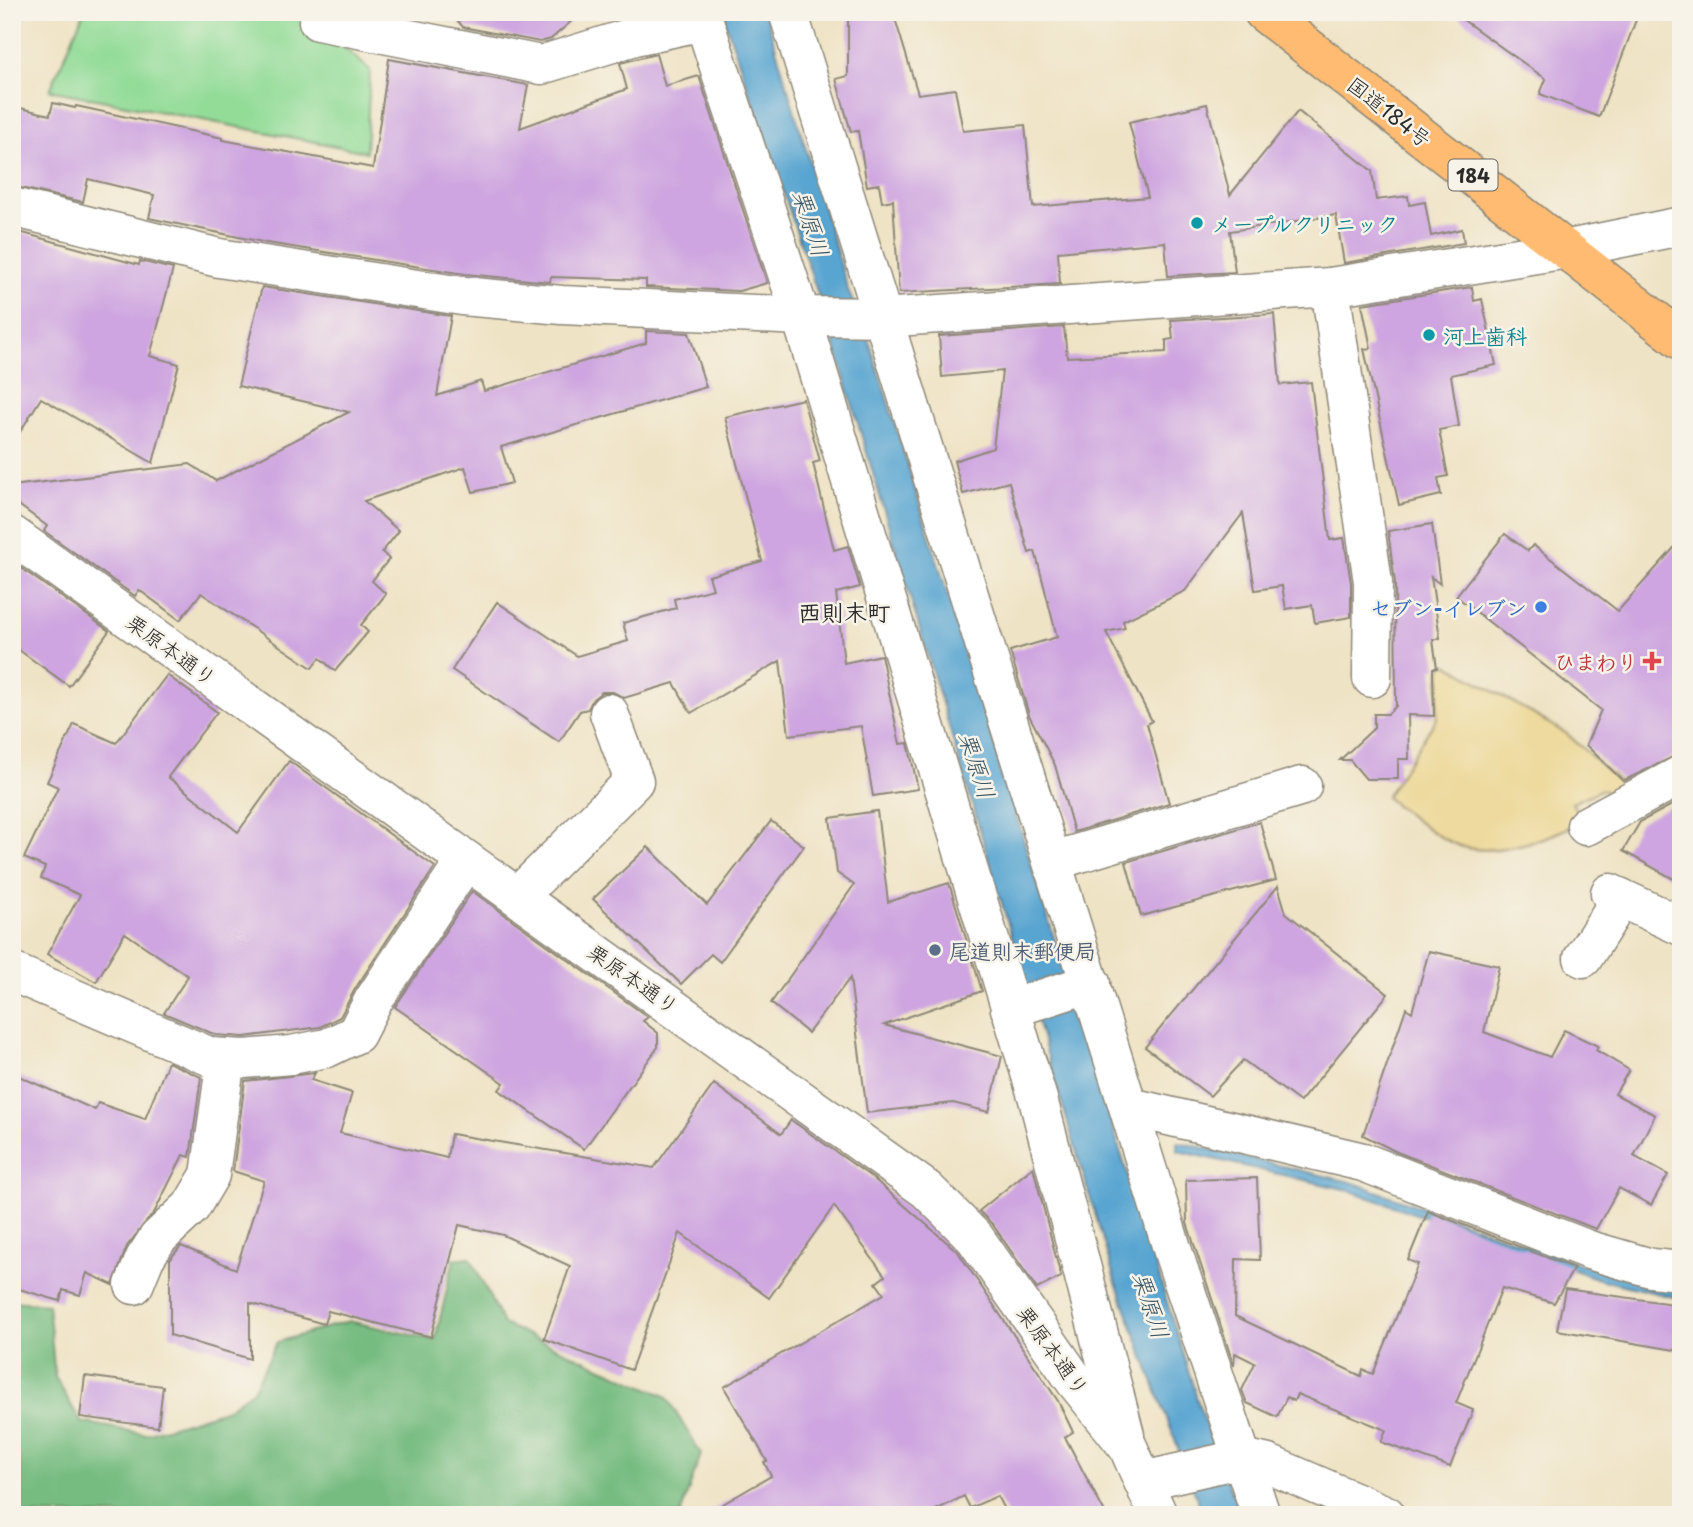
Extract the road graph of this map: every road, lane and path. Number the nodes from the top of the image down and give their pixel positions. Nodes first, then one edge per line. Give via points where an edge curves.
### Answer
1 (788, 12) edge
2 (1263, 12) edge
3 (703, 16) edge
4 (318, 21) dead end
5 (12, 207) edge
6 (1681, 226) edge
7 (1567, 249) junction
8 (1330, 287) junction
9 (876, 314) junction
10 (808, 315) junction
11 (1681, 340) edge
12 (12, 535) edge
13 (1373, 678) dead end
14 (609, 713) dead end
15 (1681, 775) edge
16 (1302, 786) dead end
17 (1586, 826) dead end
18 (466, 860) junction
19 (1053, 861) junction
20 (518, 896) junction
21 (1681, 926) edge
22 (1583, 958) dead end
23 (12, 972) edge
24 (1085, 985) junction
25 (1016, 1007) junction
26 (226, 1058) junction
27 (1130, 1107) junction
28 (1681, 1271) edge
29 (134, 1285) dead end
30 (1235, 1460) junction
31 (1143, 1481) edge
32 (1261, 1515) edge
33 (1386, 1515) edge

1 - 9 street
2 - 7 highway, 国道184号 / 184
3 - 4 street via 541,65
3 - 10 street
5 - 10 street via 219,258 462,296 562,305
6 - 7 street
7 - 8 street
7 - 11 highway, 国道184号 / 184
8 - 9 street via 896,317
8 - 13 street via 1373,582
9 - 10 street
9 - 19 street
10 - 25 street
12 - 18 street, 栗原本通り
14 - 20 street via 634,781
15 - 17 street
16 - 19 street
18 - 20 street, 栗原本通り
18 - 26 street via 356,1034 327,1048 291,1055
19 - 24 street
20 - 31 street, 栗原本通り via 927,1190 975,1238
21 - 22 street via 1616,895
23 - 26 street via 163,1038 211,1057
24 - 25 street
24 - 27 street
25 - 31 street
26 - 29 street via 210,1175 191,1207 158,1238
27 - 28 street via 1363,1162 1589,1250 1651,1268
27 - 30 street
30 - 31 street
30 - 32 street
30 - 33 street via 1268,1464

